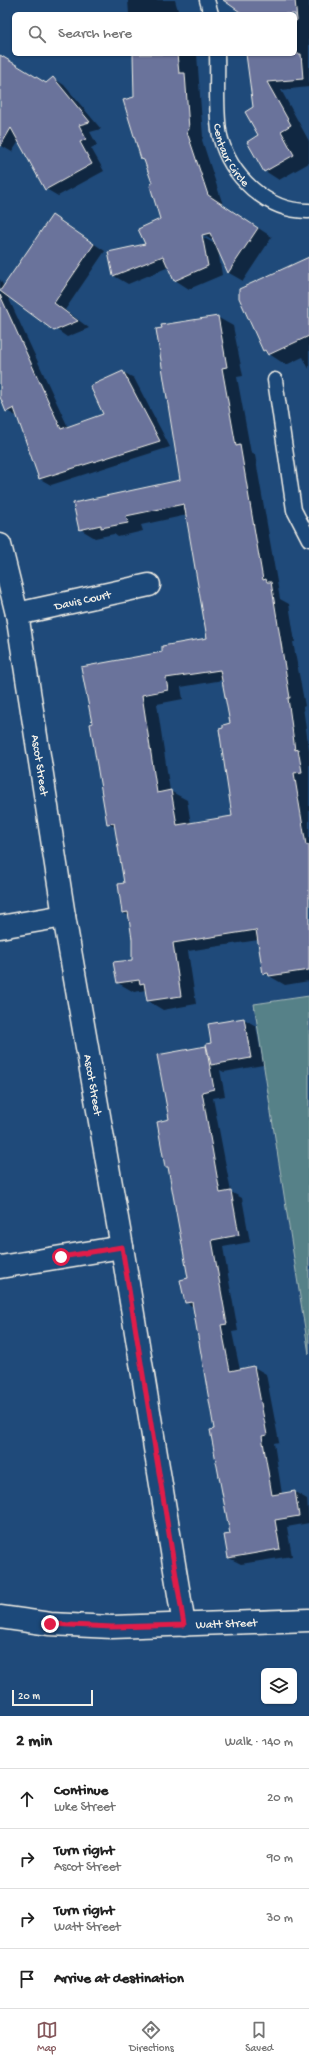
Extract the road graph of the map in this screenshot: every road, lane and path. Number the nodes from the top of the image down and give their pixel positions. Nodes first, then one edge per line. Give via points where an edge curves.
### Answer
1 (208, 0) edge
2 (211, 12) edge
3 (217, 56) edge
4 (309, 211) edge
5 (275, 380) dead end
6 (309, 538) edge
7 (0, 545) edge
8 (149, 585) dead end
9 (17, 614) junction
10 (64, 916) junction
11 (0, 927) edge
12 (122, 1247) junction
13 (0, 1267) edge
14 (0, 1617) edge
15 (309, 1620) edge
16 (184, 1625) junction

1 - 2 lane
3 - 4 lane, Centaur Circle via 220,136 231,162 246,184 264,197 283,207
5 - 6 lane via 294,510
7 - 9 street, Ascot Street
8 - 9 street, Davis Court
9 - 10 street, Ascot Street
10 - 11 street
10 - 12 street, Ascot Street
12 - 13 street
12 - 16 street, Ascot Street
14 - 16 street, Watt Street via 50,1624 112,1627
15 - 16 street, Watt Street

